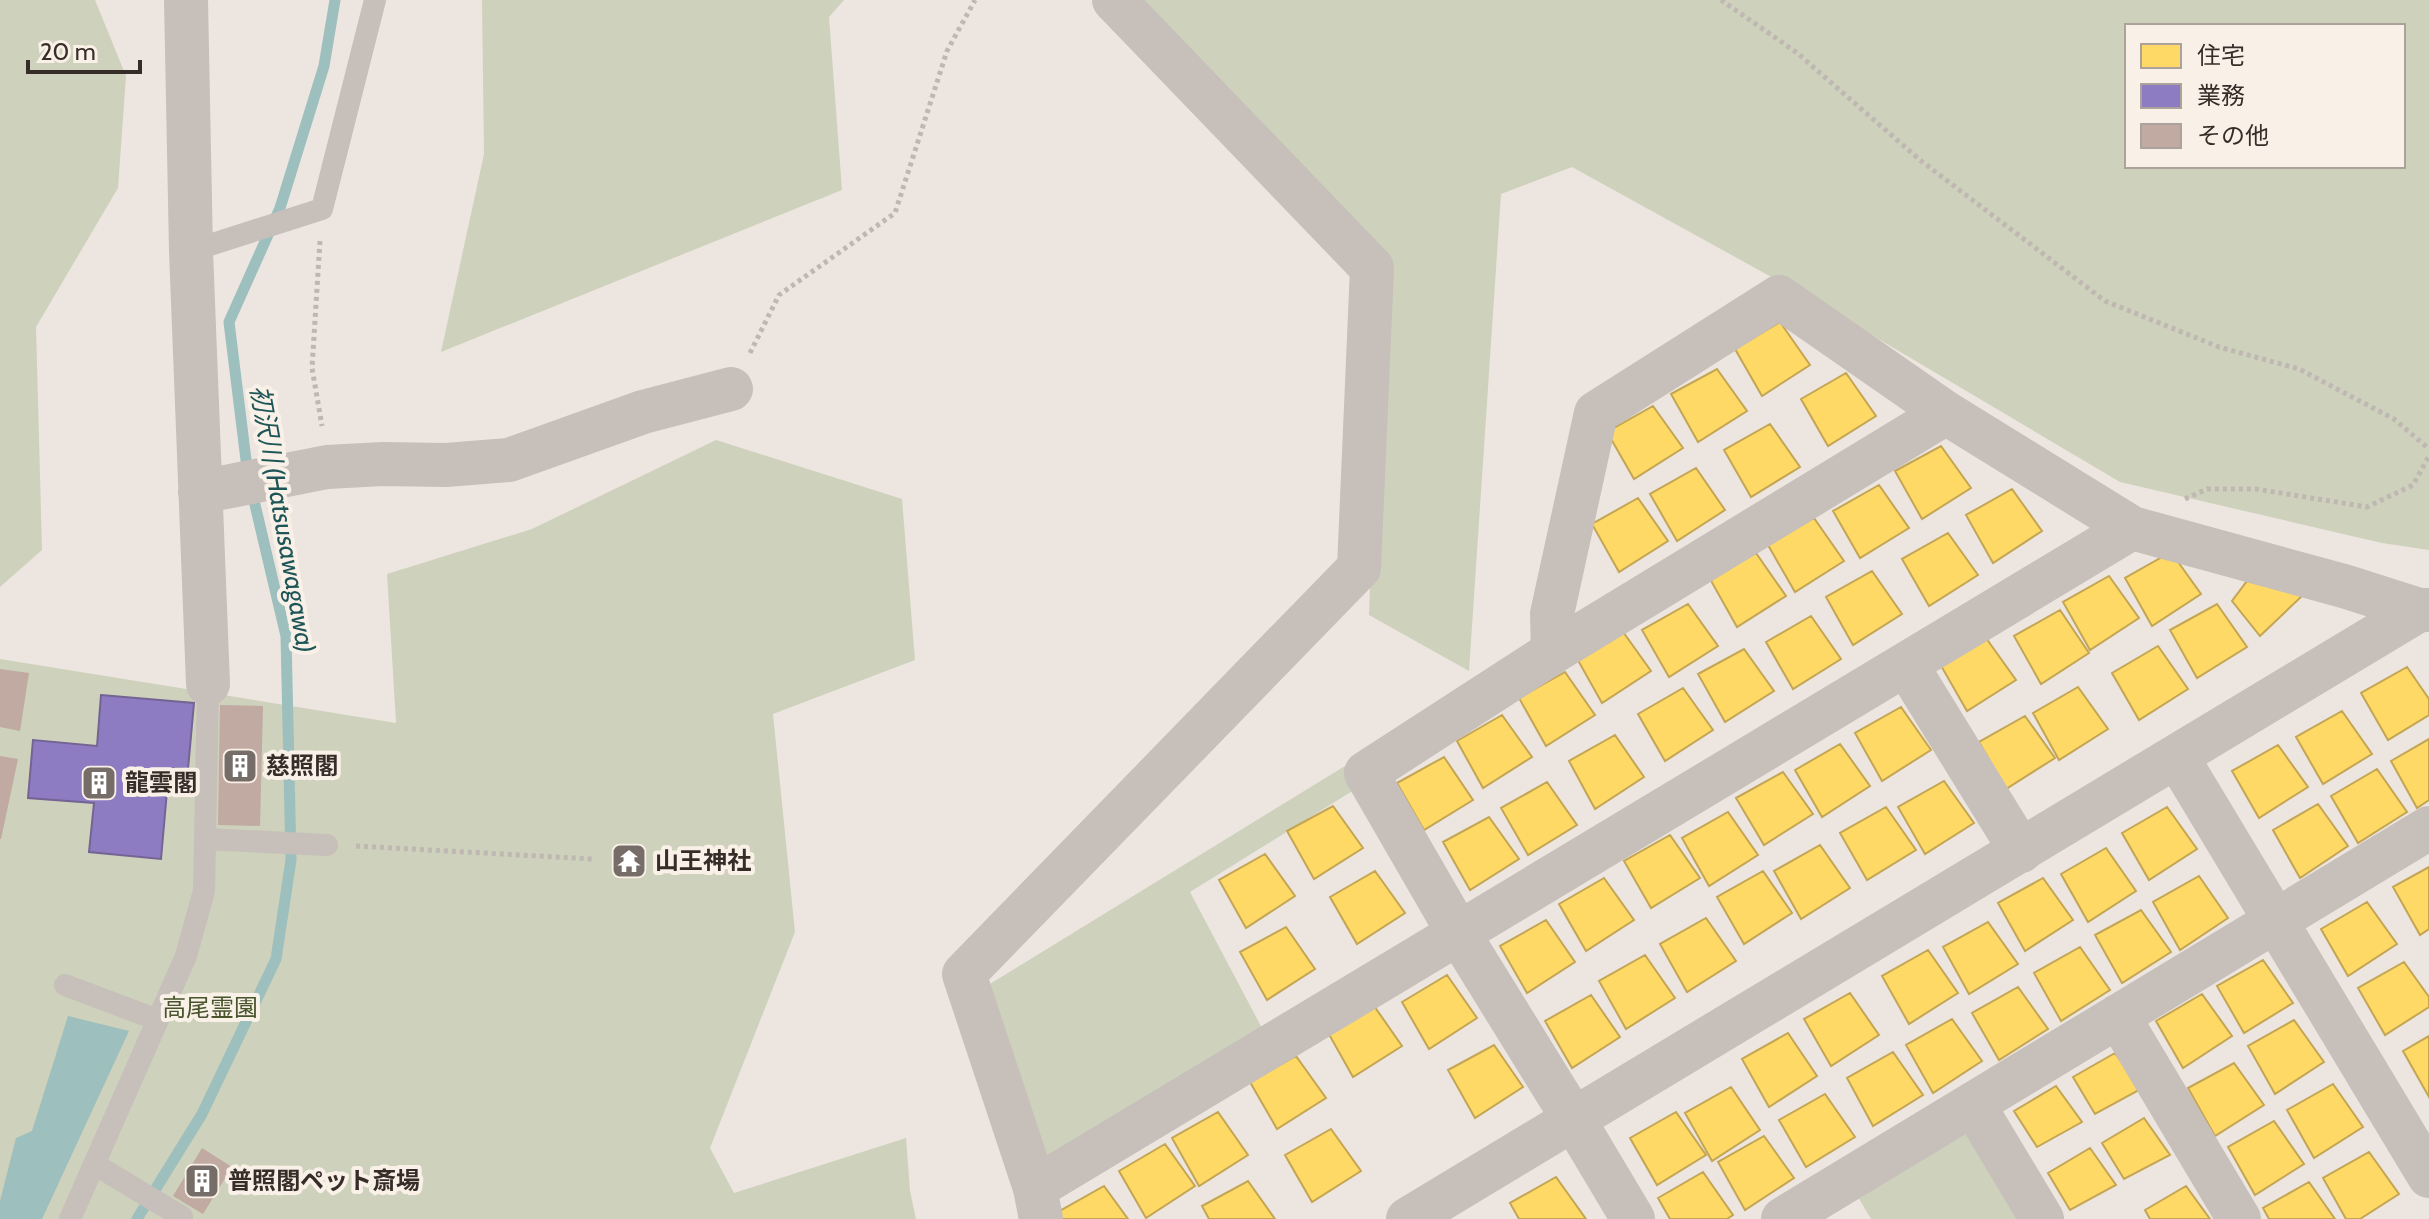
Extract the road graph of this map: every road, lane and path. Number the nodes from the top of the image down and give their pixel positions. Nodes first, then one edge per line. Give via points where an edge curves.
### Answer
1 (186, 0) edge
2 (375, 0) edge
3 (975, 0) edge
4 (1114, 0) edge
5 (1721, 0) edge
6 (322, 209) junction
7 (191, 251) junction
8 (731, 389) joint
9 (1946, 413) junction
10 (322, 427) dead end
11 (2429, 449) edge
12 (2429, 456) edge
13 (238, 485) junction
14 (2132, 528) junction
15 (2424, 610) edge
16 (1553, 652) junction
17 (1907, 666) junction
18 (208, 684) joint
19 (2177, 757) junction
20 (2429, 828) edge
21 (206, 839) junction
22 (327, 845) joint
23 (2021, 851) junction
24 (593, 859) dead end
25 (2276, 921) junction
26 (1459, 934) junction
27 (65, 985) dead end
28 (2118, 1016) junction
29 (158, 1020) junction
30 (1973, 1104) junction
31 (1574, 1120) junction
32 (94, 1164) junction
33 (2429, 1176) edge
34 (1038, 1204) edge
35 (1840, 1205) edge
36 (173, 1212) dead end
37 (70, 1219) edge
38 (1408, 1219) edge
39 (1633, 1219) edge
40 (1783, 1219) edge
41 (2042, 1219) edge
42 (2239, 1219) edge

1 - 7 street
2 - 6 lane
3 - 8 path via 947,51 895,213 779,295
4 - 34 street via 1372,268 1359,568 964,974
5 - 11 path via 1796,52 1920,160 2105,301 2219,347 2299,369 2394,419
6 - 7 lane
6 - 10 path via 312,368
7 - 13 street
8 - 13 street via 643,412 509,460 327,467
9 - 14 street
9 - 16 street
9 - 16 street via 1779,297 1596,413 1552,614
12 - 14 path via 2413,485 2367,507 2256,489 2207,489
13 - 18 street
14 - 15 street
14 - 17 street
15 - 19 street
16 - 26 street via 1366,773
17 - 23 street
17 - 26 street
18 - 21 lane
19 - 23 street
19 - 25 street
20 - 25 street
21 - 22 lane
21 - 29 lane via 204,891 186,956
22 - 24 path
23 - 31 street
25 - 28 street
25 - 33 street
26 - 31 street
26 - 34 street
27 - 29 lane
28 - 30 street
28 - 42 street
29 - 32 lane
30 - 35 street
30 - 41 street
31 - 38 street
31 - 39 street
32 - 36 lane
32 - 37 lane
35 - 40 street

